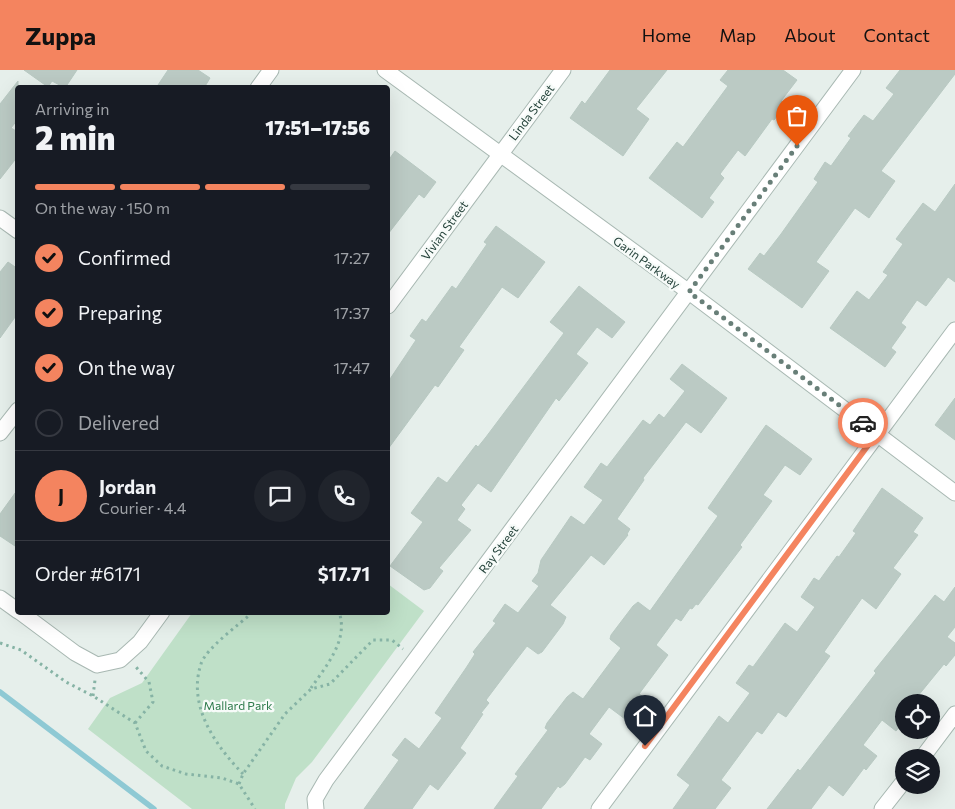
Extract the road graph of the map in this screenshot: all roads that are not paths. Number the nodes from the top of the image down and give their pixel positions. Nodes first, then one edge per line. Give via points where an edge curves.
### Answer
1 (270, 70) edge
2 (385, 70) edge
3 (563, 70) edge
4 (853, 70) edge
5 (260, 85) edge
6 (500, 153) junction
7 (0, 218) edge
8 (15, 229) edge
9 (689, 292) junction
10 (390, 303) edge
11 (955, 330) edge
12 (15, 414) edge
13 (0, 433) edge
14 (877, 433) junction
15 (955, 492) edge
16 (0, 598) edge
17 (15, 609) edge
18 (23, 615) edge
19 (160, 615) edge
20 (955, 714) edge
21 (929, 749) edge
22 (895, 792) edge
23 (316, 809) edge
24 (599, 809) edge
25 (882, 809) edge

1 - 5 street
2 - 6 street, Garin Parkway
3 - 6 street, Linda Street
4 - 9 street, Ray Street
6 - 9 street, Garin Parkway
6 - 10 street, Vivian Street
7 - 8 street
9 - 14 street, Garin Parkway
9 - 23 street, Ray Street via 326,780 315,799
11 - 14 street
12 - 13 street
14 - 15 street, Garin Parkway
14 - 24 street
16 - 17 street
18 - 19 street via 97,665 120,660 140,642
20 - 21 street
22 - 25 street

